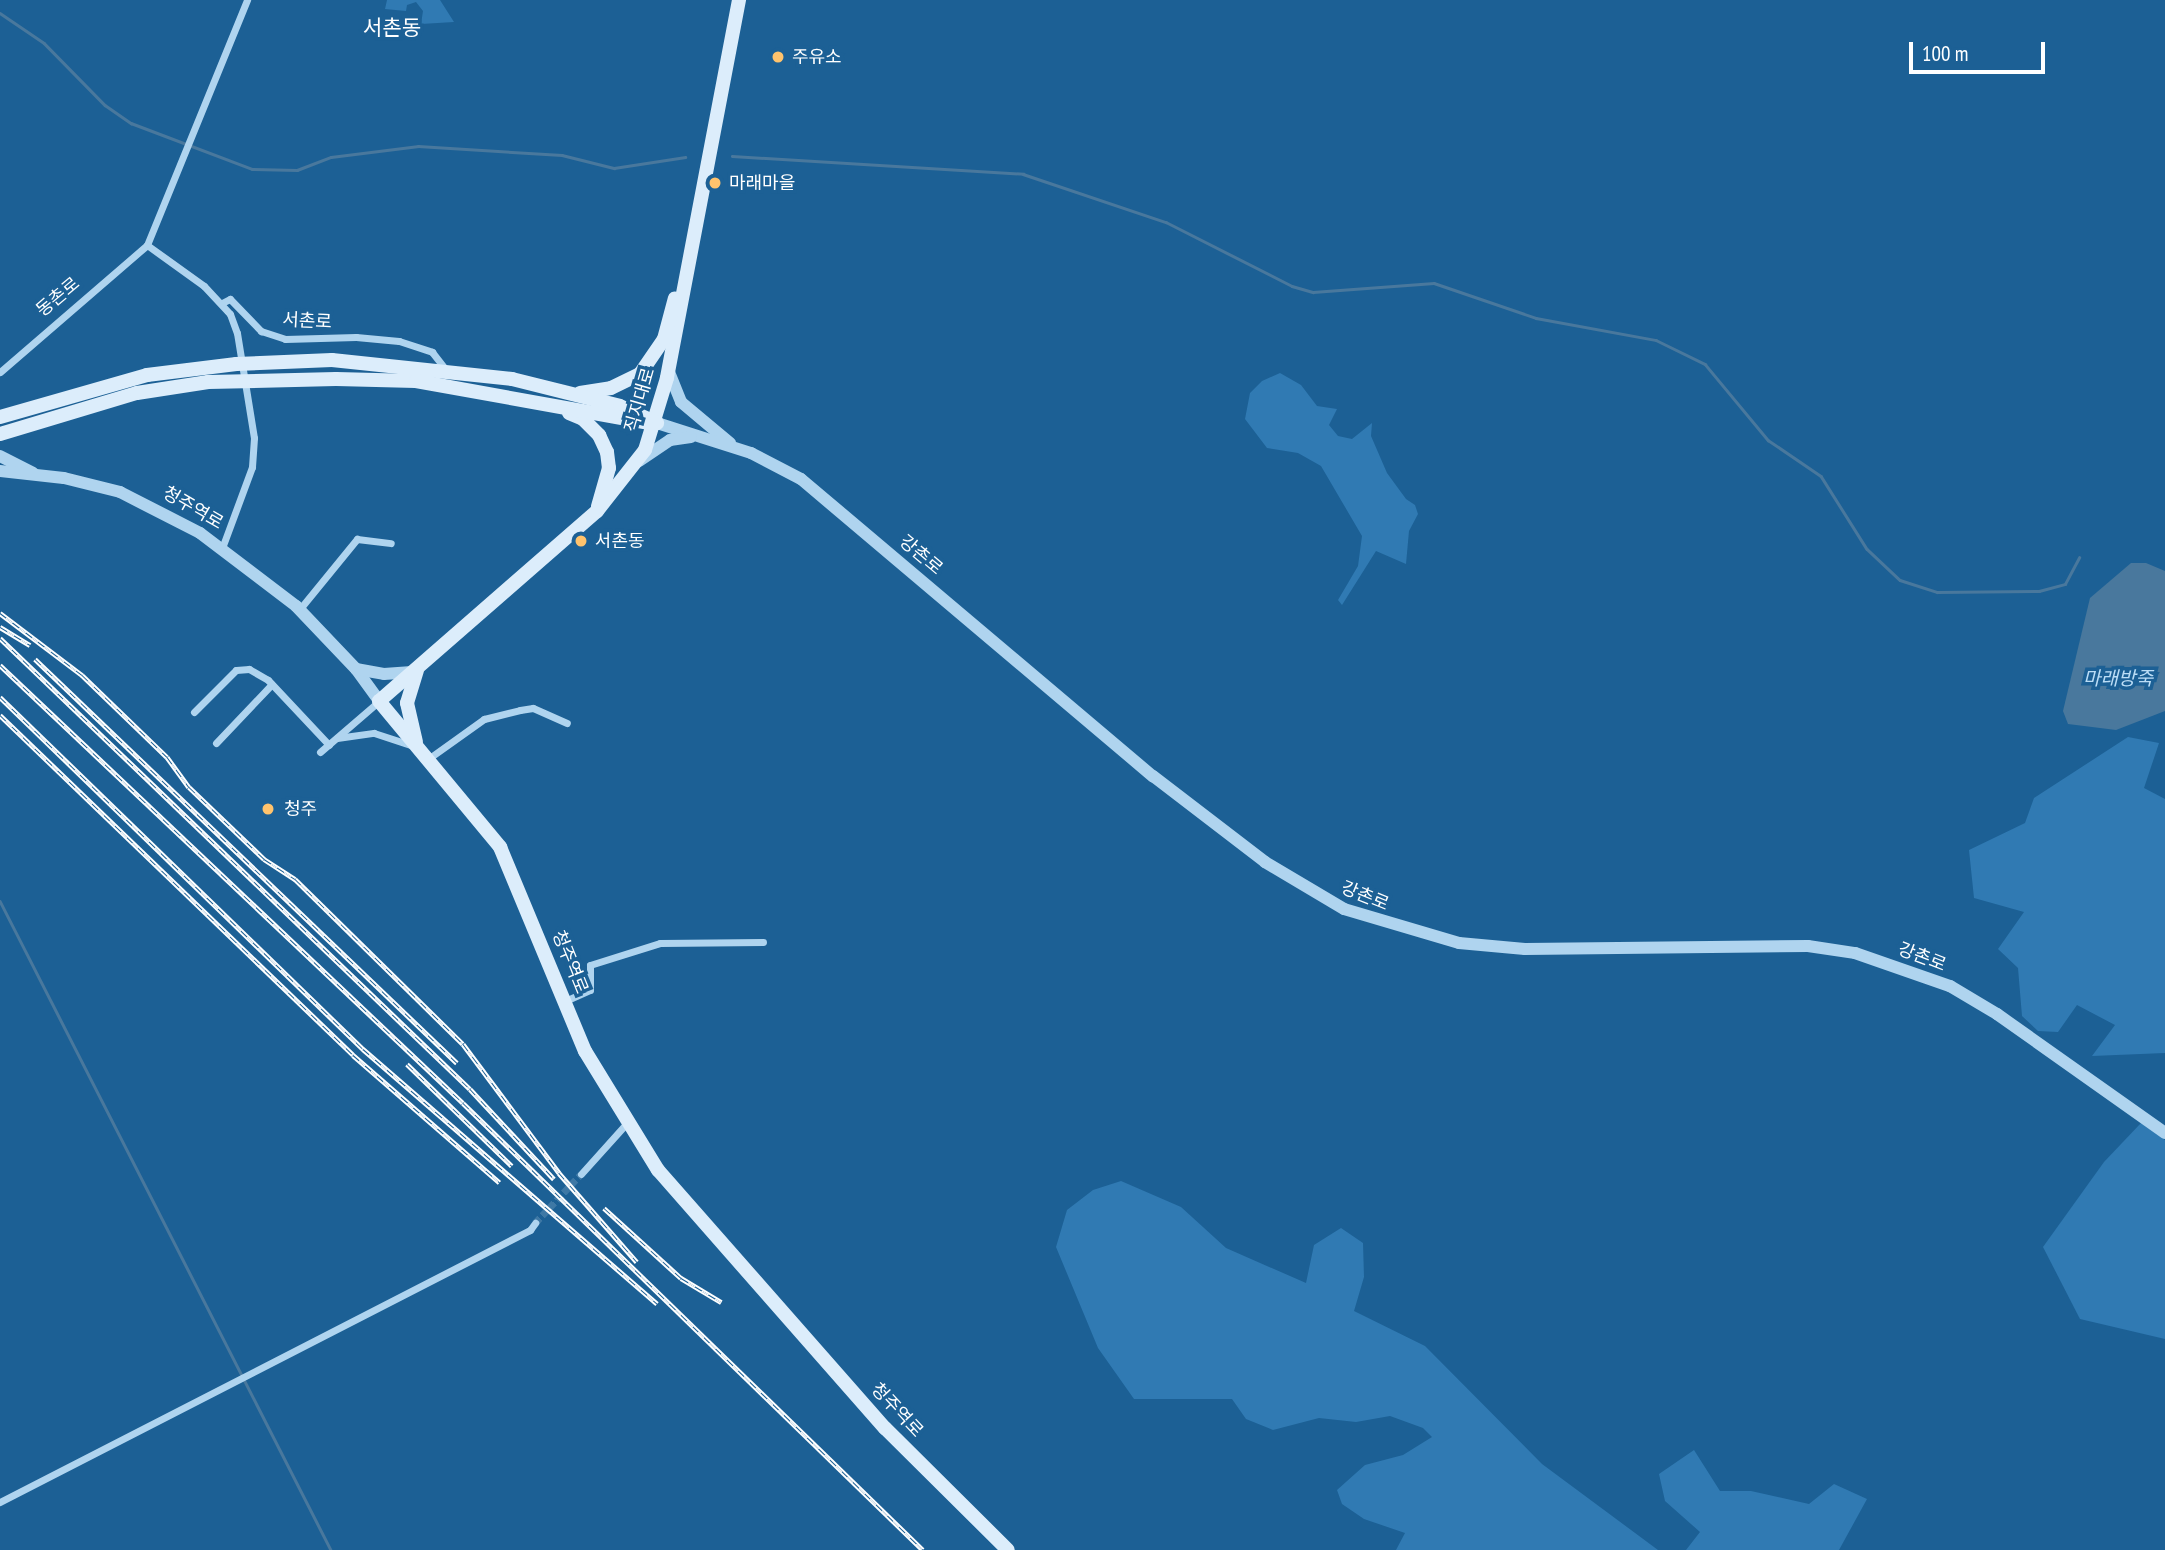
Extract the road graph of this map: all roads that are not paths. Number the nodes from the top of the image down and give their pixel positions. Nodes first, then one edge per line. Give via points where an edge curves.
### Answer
1 (247, 0) edge
2 (739, 0) edge
3 (143, 247) junction
4 (687, 279) junction
5 (222, 303) junction
6 (243, 364) junction
7 (446, 370) junction
8 (0, 372) edge
9 (668, 372) junction
10 (247, 381) junction
11 (572, 394) junction
12 (542, 401) junction
13 (0, 417) edge
14 (657, 423) junction
15 (3, 433) edge
16 (699, 437) junction
17 (739, 449) junction
18 (0, 456) edge
19 (638, 461) junction
20 (0, 471) edge
21 (36, 475) junction
22 (597, 512) junction
23 (391, 543) dead end
24 (222, 548) junction
25 (299, 610) junction
26 (356, 668) junction
27 (416, 669) junction
28 (272, 684) junction
29 (379, 701) junction
30 (194, 712) dead end
31 (567, 723) dead end
32 (337, 738) junction
33 (216, 743) dead end
34 (329, 745) junction
35 (417, 747) junction
36 (320, 752) dead end
37 (428, 760) junction
38 (763, 942) dead end
39 (565, 1002) junction
40 (626, 1124) junction
41 (2165, 1133) edge
42 (581, 1174) tunnel mouth
43 (535, 1223) tunnel mouth
44 (0, 1502) edge
45 (1008, 1550) edge

1 - 3 street, 동촌로
2 - 4 main road, 직지대로
3 - 5 street, 서촌로
3 - 8 street, 동촌로
4 - 9 main road, 직지대로
4 - 11 main road via 674,298 664,339 640,374 611,388
5 - 6 street via 233,323
5 - 7 street, 서촌로 via 230,299 261,331 285,339 399,341 432,352
6 - 7 main road via 332,360
6 - 10 street
6 - 13 main road via 146,375
7 - 11 main road via 512,379
9 - 14 main road, 직지대로
9 - 17 street via 681,402
10 - 12 main road via 416,381
10 - 15 main road via 137,393
10 - 24 street via 254,438 252,467
11 - 14 main road via 620,406
12 - 14 main road
12 - 22 main road via 583,419 599,436 609,468
14 - 16 street, 강촌로
14 - 19 main road, 직지대로
16 - 17 street, 강촌로
16 - 19 street via 670,440
17 - 41 street, 강촌로 via 774,463 824,495 1153,776 1265,862 1344,909 1459,943 1525,949 1808,946 1855,953 1950,986
18 - 21 street
19 - 22 main road, 직지대로
20 - 21 street
21 - 24 street, 청주역로 via 120,492
22 - 27 main road, 직지대로
23 - 25 street via 358,539
24 - 25 street, 청주역로
25 - 26 street, 청주역로
26 - 27 street via 384,674
26 - 29 street, 청주역로
27 - 29 main road, 직지대로
27 - 35 main road via 407,703
28 - 30 street via 242,667
28 - 33 street
28 - 34 street
29 - 32 street
29 - 35 main road, 청주역로
31 - 37 street via 533,708 484,719
32 - 34 street
32 - 35 street via 387,734
34 - 36 street
35 - 37 main road, 청주역로
37 - 39 main road, 청주역로 via 505,856
38 - 39 street via 660,943 590,965 590,990
39 - 40 main road, 청주역로 via 585,1051
40 - 42 street
40 - 45 main road, 청주역로 via 702,1223 876,1418
43 - 44 street via 530,1230

